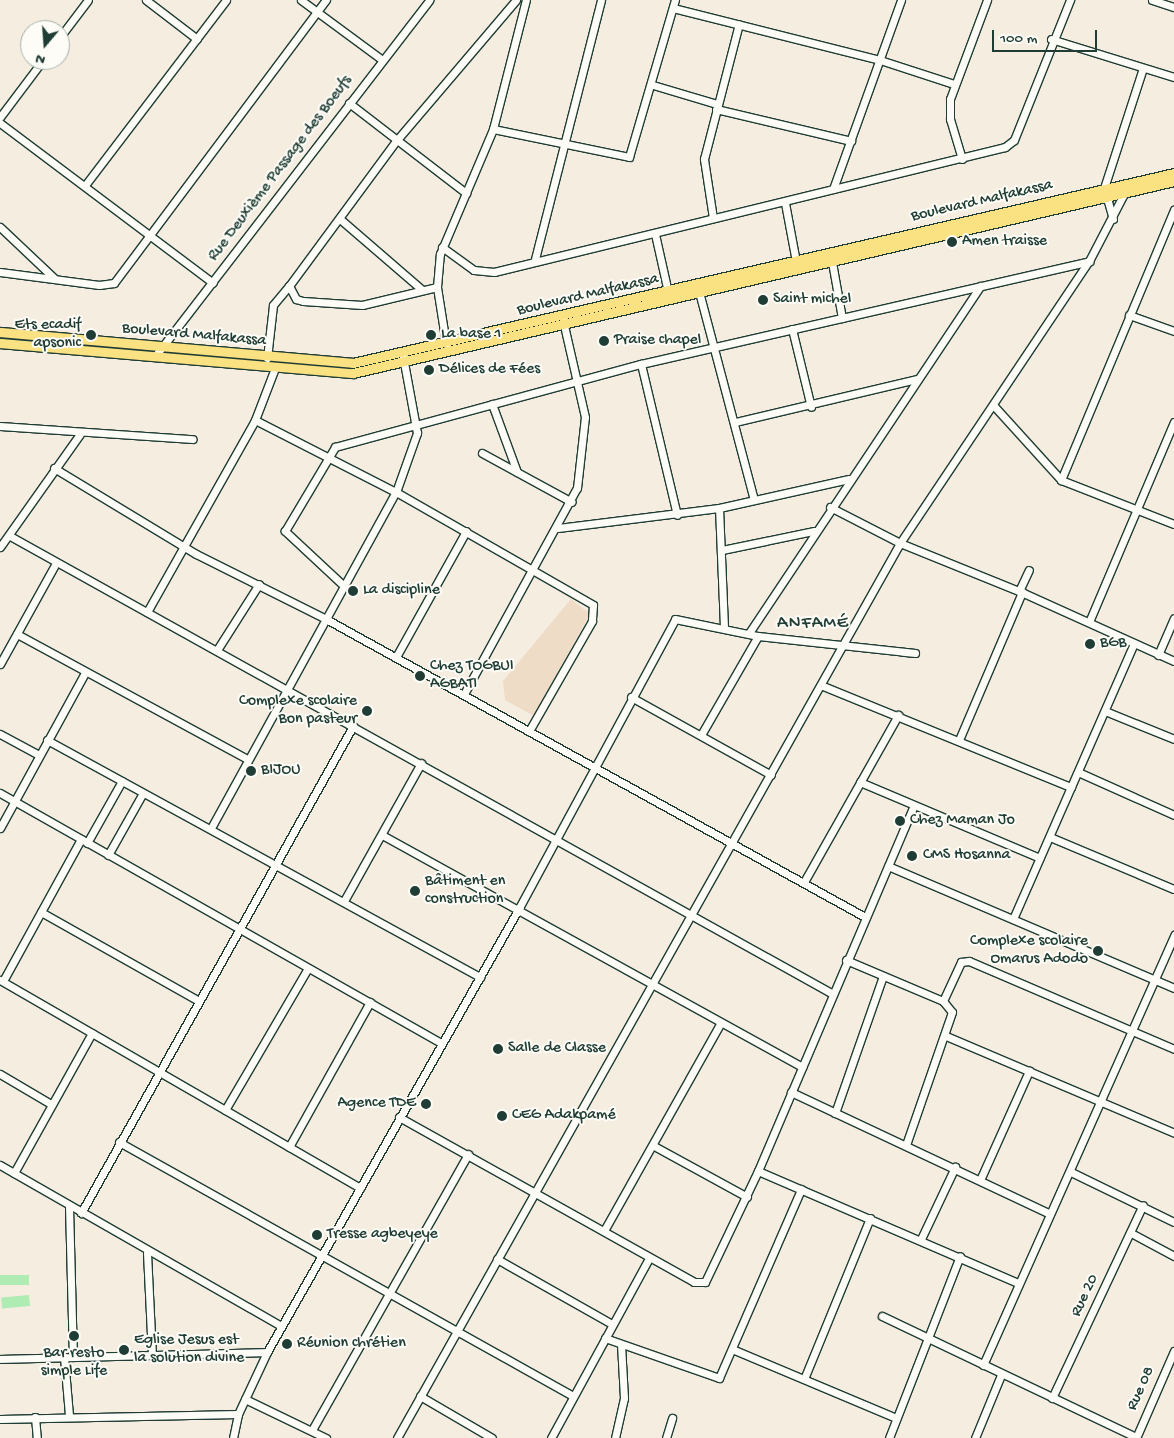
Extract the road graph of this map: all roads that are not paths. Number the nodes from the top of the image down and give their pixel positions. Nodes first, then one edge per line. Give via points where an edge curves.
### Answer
1 (88, 0) edge
2 (146, 0) edge
3 (226, 0) edge
4 (301, 0) edge
5 (326, 0) edge
6 (428, 0) edge
7 (516, 0) edge
8 (526, 0) edge
9 (601, 0) edge
10 (901, 0) edge
11 (987, 0) edge
12 (1070, 0) edge
13 (1152, 0) edge
14 (674, 4) edge
15 (1174, 7) edge
16 (317, 12) junction
17 (70, 24) edge
18 (739, 24) junction
19 (197, 39) junction
20 (1051, 39) junction
21 (381, 59) junction
22 (880, 60) junction
23 (1143, 68) junction
24 (35, 70) edge
25 (1174, 77) edge
26 (954, 84) junction
27 (653, 85) junction
28 (349, 102) junction
29 (716, 107) junction
30 (0, 117) edge
31 (0, 123) edge
32 (493, 129) junction
33 (396, 141) junction
34 (850, 141) junction
35 (567, 146) junction
36 (962, 159) junction
37 (1174, 173) edge
38 (1174, 181) edge
39 (86, 184) junction
40 (1130, 184) junction
41 (1104, 188) junction
42 (833, 189) junction
43 (1124, 193) junction
44 (466, 194) junction
45 (1104, 199) junction
46 (785, 202) junction
47 (1174, 210) edge
48 (713, 218) junction
49 (340, 219) junction
50 (1113, 219) junction
51 (0, 226) edge
52 (150, 234) junction
53 (655, 234) junction
54 (442, 248) junction
55 (535, 259) junction
56 (1089, 261) junction
57 (796, 262) junction
58 (832, 262) junction
59 (0, 272) edge
60 (54, 278) junction
61 (213, 283) junction
62 (290, 286) junction
63 (980, 286) junction
64 (437, 287) junction
65 (421, 289) junction
66 (698, 290) junction
67 (668, 292) junction
68 (1129, 315) junction
69 (842, 318) junction
70 (563, 322) junction
71 (792, 329) junction
72 (1174, 331) edge
73 (0, 332) edge
74 (0, 343) edge
75 (446, 344) junction
76 (714, 347) junction
77 (160, 352) junction
78 (267, 358) junction
79 (404, 359) junction
80 (640, 364) junction
81 (275, 368) junction
82 (917, 379) junction
83 (575, 380) junction
84 (492, 404) junction
85 (811, 406) junction
86 (994, 406) junction
87 (255, 420) junction
88 (735, 422) junction
89 (1174, 422) edge
90 (416, 424) junction
91 (0, 426) edge
92 (80, 434) junction
93 (193, 439) dead end
94 (482, 453) dead end
95 (326, 456) junction
96 (54, 468) junction
97 (517, 472) junction
98 (848, 479) junction
99 (1061, 480) junction
100 (396, 492) junction
101 (754, 500) junction
102 (572, 502) junction
103 (830, 507) junction
104 (720, 508) junction
105 (1138, 510) junction
106 (677, 515) junction
107 (1174, 524) edge
108 (558, 528) junction
109 (466, 531) junction
110 (814, 531) junction
111 (10, 536) junction
112 (900, 543) junction
113 (184, 544) junction
114 (0, 547) edge
115 (722, 550) junction
116 (56, 563) junction
117 (534, 570) junction
118 (1029, 570) dead end
119 (259, 584) junction
120 (344, 586) junction
121 (1021, 591) junction
122 (147, 612) junction
123 (326, 618) junction
124 (1174, 618) edge
125 (1090, 622) junction
126 (724, 627) junction
127 (748, 632) junction
128 (17, 634) junction
129 (758, 636) junction
130 (1134, 644) junction
131 (844, 647) junction
132 (217, 650) junction
133 (915, 653) dead end
134 (1158, 654) junction
135 (396, 657) junction
136 (1174, 661) edge
137 (0, 664) edge
138 (85, 672) junction
139 (823, 686) junction
140 (286, 690) junction
141 (464, 694) junction
142 (631, 696) junction
143 (1105, 711) junction
144 (898, 715) junction
145 (353, 726) junction
146 (529, 731) junction
147 (0, 734) edge
148 (701, 735) junction
149 (1174, 739) edge
150 (47, 740) junction
151 (959, 740) junction
152 (39, 755) junction
153 (247, 759) junction
154 (422, 764) junction
155 (593, 766) junction
156 (1078, 772) junction
157 (772, 775) junction
158 (122, 781) junction
159 (860, 782) junction
160 (1071, 787) junction
161 (0, 793) edge
162 (143, 793) junction
163 (15, 801) junction
164 (913, 808) junction
165 (1174, 815) edge
166 (0, 828) edge
167 (211, 828) junction
168 (382, 835) junction
169 (1050, 837) junction
170 (555, 839) junction
171 (84, 841) junction
172 (734, 844) junction
173 (108, 855) junction
174 (1040, 858) junction
175 (274, 864) junction
176 (888, 866) junction
177 (804, 882) junction
178 (1174, 890) edge
179 (344, 901) junction
180 (519, 908) junction
181 (41, 912) junction
182 (694, 914) junction
183 (865, 917) junction
184 (1013, 919) junction
185 (240, 930) junction
186 (1174, 935) edge
187 (846, 960) junction
188 (308, 968) junction
189 (883, 976) junction
190 (480, 977) junction
191 (1155, 979) junction
192 (1, 980) edge
193 (654, 985) junction
194 (1174, 988) edge
195 (832, 992) junction
196 (200, 1001) junction
197 (943, 1001) junction
198 (370, 1002) junction
199 (720, 1024) junction
200 (1133, 1031) junction
201 (92, 1033) junction
202 (946, 1036) junction
203 (441, 1043) junction
204 (1174, 1049) edge
205 (802, 1067) junction
206 (160, 1071) junction
207 (1029, 1071) junction
208 (0, 1074) edge
209 (791, 1092) junction
210 (1103, 1101) junction
211 (51, 1104) junction
212 (225, 1110) junction
213 (835, 1112) junction
214 (399, 1117) junction
215 (1174, 1133) edge
216 (119, 1142) junction
217 (906, 1144) junction
218 (654, 1146) junction
219 (289, 1147) junction
220 (468, 1154) junction
221 (0, 1165) edge
222 (955, 1167) junction
223 (758, 1172) junction
224 (1071, 1172) junction
225 (14, 1174) junction
226 (980, 1180) junction
227 (360, 1188) junction
228 (801, 1189) junction
229 (534, 1191) junction
230 (746, 1197) junction
231 (1143, 1205) junction
232 (68, 1206) junction
233 (81, 1213) junction
234 (1050, 1214) junction
235 (870, 1218) junction
236 (1174, 1222) edge
237 (605, 1229) junction
238 (1131, 1232) junction
239 (921, 1239) junction
240 (147, 1253) junction
241 (322, 1254) junction
242 (960, 1256) junction
243 (1174, 1256) edge
244 (649, 1258) junction
245 (496, 1259) junction
246 (1018, 1282) junction
247 (391, 1294) junction
248 (882, 1316) dead end
249 (612, 1324) junction
250 (281, 1326) junction
251 (457, 1329) junction
252 (605, 1338) junction
253 (928, 1338) junction
254 (621, 1345) junction
255 (732, 1349) junction
256 (266, 1352) junction
257 (152, 1354) junction
258 (1173, 1355) edge
259 (64, 1357) junction
260 (73, 1357) junction
261 (0, 1359) edge
262 (983, 1365) junction
263 (1001, 1374) junction
264 (804, 1379) junction
265 (420, 1396) junction
266 (573, 1396) junction
267 (1052, 1398) junction
268 (245, 1399) junction
269 (238, 1414) junction
270 (68, 1415) junction
271 (35, 1417) junction
272 (672, 1418) dead end
273 (896, 1418) junction
274 (0, 1419) edge
275 (312, 1430) junction
276 (37, 1438) edge
277 (233, 1438) edge
278 (326, 1438) edge
279 (397, 1438) edge
280 (492, 1438) edge
281 (552, 1438) edge
282 (615, 1438) edge
283 (666, 1438) edge
284 (889, 1438) edge
285 (975, 1438) edge
286 (1136, 1438) edge

1 - 17 street
2 - 19 street
3 - 19 street
4 - 16 street
5 - 16 street
6 - 21 street, Rue Deuxième Passage des Boeufs
7 - 33 street
8 - 32 street
9 - 35 street
10 - 22 street
11 - 26 street
12 - 20 street
13 - 15 street
14 - 18 street
14 - 27 street
16 - 21 street
16 - 52 street
18 - 22 street
18 - 29 street
19 - 39 street
20 - 23 street
20 - 36 street via 1014,140 1006,147
21 - 28 street, Rue Deuxième Passage des Boeufs
22 - 26 street
22 - 34 street
23 - 25 street
23 - 41 street
24 - 30 street
26 - 36 street via 950,119
27 - 29 street
27 - 35 street via 628,157
28 - 33 street
28 - 61 street, Rue Deuxième Passage des Boeufs
29 - 34 street
29 - 48 street via 704,159
31 - 39 street
32 - 35 street
32 - 44 street
33 - 44 street
33 - 49 street
34 - 42 street
35 - 55 street
36 - 42 street
37 - 40 main road, Boulevard Malfakassa
38 - 43 main road, Boulevard Malfakassa
39 - 52 street
40 - 41 main road, Boulevard Malfakassa
40 - 43 street
41 - 45 street
41 - 57 main road, Boulevard Malfakassa
42 - 46 street
43 - 45 main road, Boulevard Malfakassa
43 - 50 street
44 - 54 street
45 - 50 street
45 - 58 main road, Boulevard Malfakassa
46 - 48 street
46 - 57 street
47 - 68 street
48 - 53 street
49 - 62 street
49 - 65 street
50 - 56 street
51 - 60 street
52 - 60 street via 114,283 99,285
52 - 61 street
53 - 55 street
53 - 67 street
54 - 55 street via 484,272
54 - 64 street
56 - 63 street
56 - 86 street
57 - 66 main road, Boulevard Malfakassa
58 - 66 main road, Boulevard Malfakassa
58 - 69 street
59 - 60 street
61 - 77 street, Rue Deuxième Passage des Boeufs
62 - 65 street via 296,298 318,304 362,305
62 - 78 street via 273,305
63 - 69 street
63 - 82 street
64 - 65 street
64 - 75 street
66 - 67 main road, Boulevard Malfakassa
66 - 70 main road, Boulevard Malfakassa
66 - 76 street
67 - 70 main road, Boulevard Malfakassa
68 - 72 street
68 - 99 street
69 - 71 street
70 - 75 main road, Boulevard Malfakassa
70 - 79 main road, Boulevard Malfakassa
70 - 83 street
71 - 76 street
71 - 85 street
73 - 77 main road, Boulevard Malfakassa
74 - 77 main road
75 - 79 main road, Boulevard Malfakassa
76 - 80 street
76 - 88 street
77 - 78 main road, Boulevard Malfakassa
77 - 81 main road, Boulevard Malfakassa
78 - 79 main road, Boulevard Malfakassa via 353,363
79 - 81 main road, Boulevard Malfakassa via 353,373
79 - 90 street
80 - 83 street
80 - 106 street
81 - 87 street
82 - 85 street
82 - 98 street
83 - 84 street
83 - 102 street via 586,434
84 - 90 street
84 - 97 street
85 - 88 street
86 - 99 street
86 - 112 street
87 - 95 street
87 - 113 street
88 - 101 street
89 - 105 street
90 - 95 street via 335,447
90 - 100 street via 415,441
91 - 92 street
92 - 93 street
92 - 96 street
94 - 97 street
95 - 100 street
95 - 120 street via 285,531
96 - 111 street
96 - 113 street
97 - 102 street
98 - 101 street
98 - 103 street
99 - 105 street
100 - 109 street
100 - 120 street
101 - 104 street
102 - 108 street
103 - 110 street
103 - 112 street
104 - 106 street
104 - 115 street
105 - 107 street
105 - 125 street
106 - 108 street
108 - 117 street
109 - 117 street
109 - 135 street
110 - 115 street
110 - 127 street
111 - 114 street
111 - 116 street
112 - 121 street
112 - 131 street
113 - 119 street via 196,554
113 - 122 street
115 - 126 street
116 - 122 street
116 - 128 street
117 - 141 street
117 - 146 street via 593,605 594,612
118 - 121 street
119 - 123 street
119 - 132 street
120 - 123 street
121 - 125 street
121 - 151 street
122 - 132 street
123 - 135 street
123 - 140 street
124 - 134 street
125 - 130 street
126 - 127 street
126 - 142 street via 675,620
127 - 129 street
128 - 137 street
128 - 138 street
129 - 131 street
129 - 148 street
130 - 134 street
130 - 143 street
131 - 133 street
131 - 139 street
132 - 140 street
134 - 136 street
135 - 141 street
138 - 150 street
138 - 153 street
139 - 144 street
139 - 157 street
140 - 145 street
140 - 153 street
141 - 146 street
142 - 148 street
142 - 155 street
143 - 149 street
143 - 156 street
144 - 151 street
144 - 159 street
145 - 154 street
145 - 175 street
146 - 155 street
147 - 152 street
148 - 157 street
150 - 152 street
150 - 158 street
151 - 160 street
152 - 163 street
153 - 167 street
154 - 168 street
154 - 170 street
155 - 170 street
155 - 172 street
156 - 160 street
156 - 165 street
157 - 172 street
158 - 162 street
158 - 171 street
159 - 164 street
159 - 177 street
160 - 169 street
161 - 163 street
162 - 167 street
162 - 173 street
163 - 166 street
163 - 171 street
164 - 174 street
164 - 176 street
167 - 175 street
168 - 179 street
168 - 180 street
169 - 174 street
169 - 178 street
170 - 180 street
170 - 182 street
171 - 173 street
171 - 181 street
172 - 177 street
172 - 182 street
173 - 185 street
174 - 184 street
175 - 179 street
175 - 185 street
176 - 183 street
176 - 184 street
177 - 183 street
179 - 190 street
180 - 190 street
180 - 193 street
181 - 192 street
181 - 196 street
182 - 193 street
182 - 195 street
183 - 187 street
184 - 191 street
185 - 188 street
185 - 196 street
186 - 191 street
187 - 189 street
187 - 195 street
188 - 198 street
188 - 212 street
189 - 197 street
189 - 213 street
190 - 203 street
191 - 194 street
191 - 200 street
192 - 201 street
193 - 199 street
193 - 229 street
195 - 205 street
196 - 206 street
197 - 200 street via 961,962 968,961
197 - 202 street via 952,1012
198 - 203 street
198 - 219 street
199 - 205 street
199 - 218 street
200 - 204 street
200 - 210 street
201 - 206 street
201 - 211 street
202 - 207 street
202 - 217 street
203 - 214 street
205 - 209 street
206 - 212 street
206 - 216 street
207 - 210 street
207 - 226 street
208 - 211 street
209 - 213 street
209 - 223 street
210 - 215 street
210 - 224 street
211 - 225 street
212 - 219 street
213 - 217 street
214 - 220 street
214 - 227 street
216 - 233 street
216 - 241 street
217 - 222 street
218 - 230 street
218 - 237 street
219 - 227 street
220 - 229 street
220 - 247 street
221 - 225 street
222 - 226 street
222 - 239 street
223 - 228 street
223 - 230 street
224 - 231 street
224 - 234 street
225 - 232 street
226 - 234 street
227 - 241 street
228 - 235 street
228 - 255 street
229 - 237 street
229 - 245 street
230 - 244 street via 705,1282 694,1282
231 - 236 street
231 - 238 street, Rue 20
232 - 233 street
232 - 260 street
233 - 240 street
234 - 246 street
235 - 239 street
235 - 264 street
237 - 244 street
238 - 243 street
238 - 267 street, Rue 20
239 - 242 street
240 - 250 street
240 - 257 street
241 - 247 street
241 - 250 street
242 - 246 street
242 - 253 street
244 - 249 street
245 - 249 street
245 - 251 street
246 - 262 street
247 - 251 street
247 - 275 street
248 - 253 street
249 - 252 street
250 - 256 street
251 - 265 street
251 - 266 street
252 - 254 street
252 - 266 street
253 - 262 street
253 - 273 street
254 - 255 street via 718,1379
254 - 282 street via 624,1398
255 - 264 street
256 - 257 street
256 - 268 street
257 - 260 street
258 - 286 street, Rue 08
259 - 260 street
259 - 261 street
259 - 270 street
262 - 263 street
263 - 267 street
263 - 285 street
264 - 273 street
265 - 279 street
265 - 280 street
266 - 281 street
267 - 286 street
268 - 269 street
268 - 275 street
269 - 270 street
269 - 277 street
270 - 271 street
271 - 274 street
271 - 276 street
272 - 283 street
273 - 284 street
275 - 278 street

